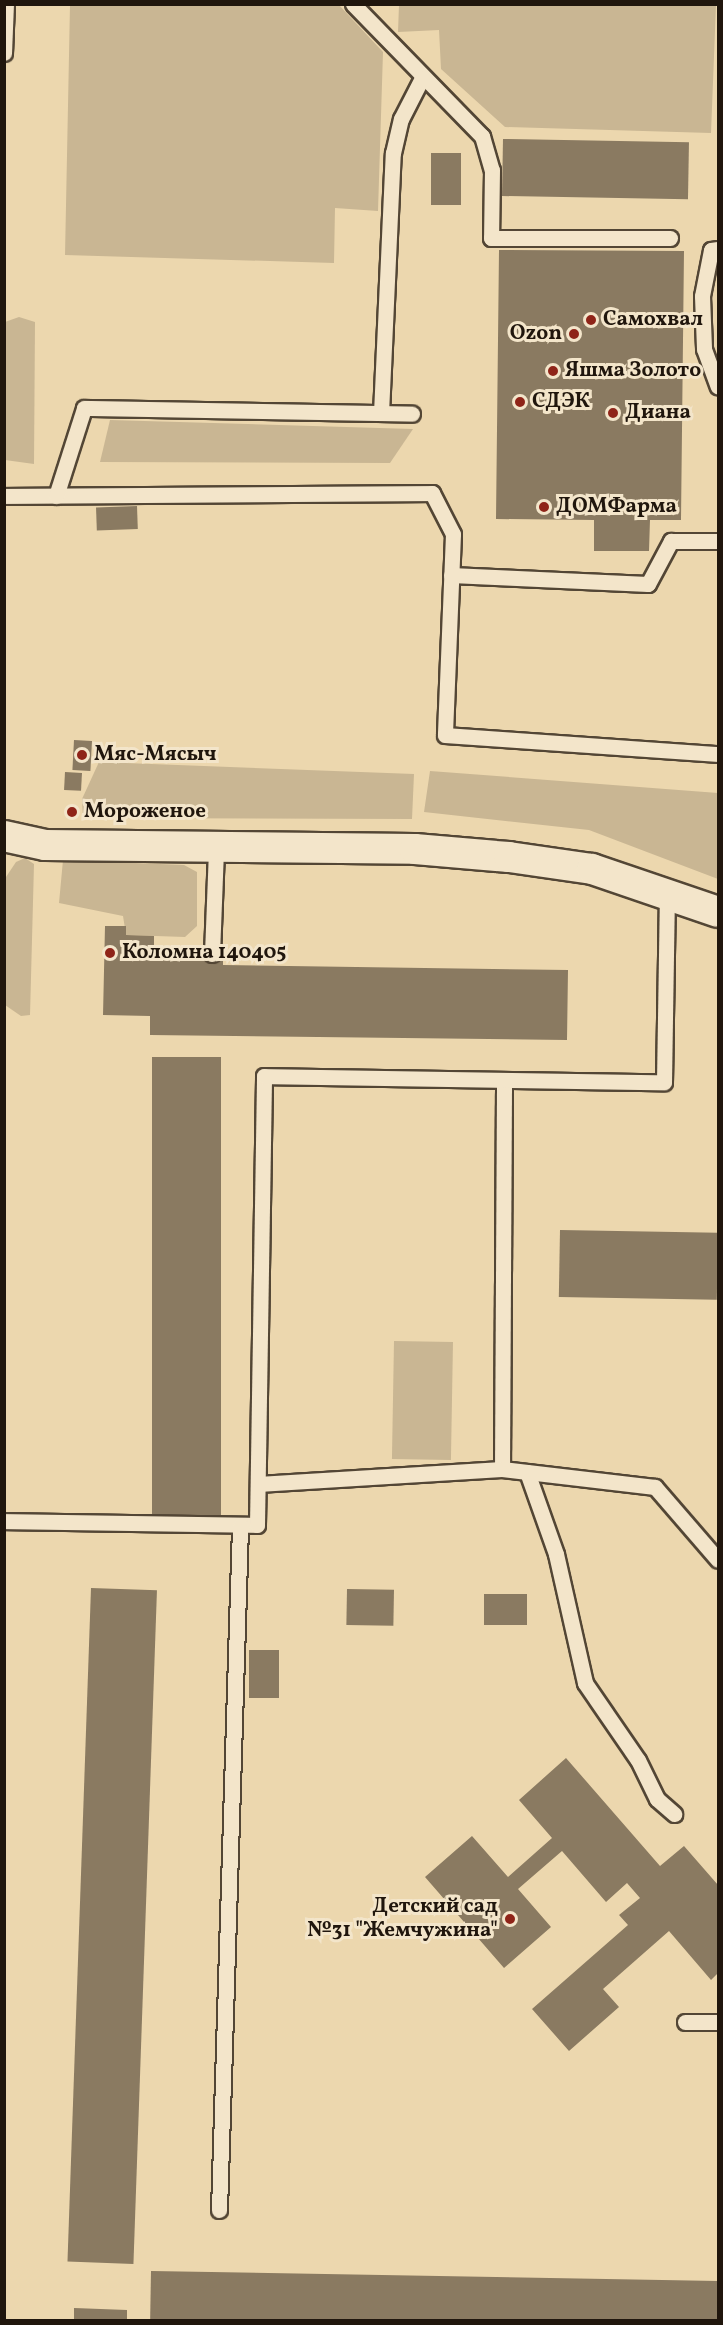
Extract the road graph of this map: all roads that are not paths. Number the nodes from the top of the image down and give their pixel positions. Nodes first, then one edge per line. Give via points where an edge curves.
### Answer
1 (6, 4) edge
2 (353, 4) edge
3 (4, 53) edge
4 (422, 78) junction
5 (670, 238) dead end
6 (718, 249) edge
7 (718, 387) edge
8 (381, 413) junction
9 (412, 414) dead end
10 (4, 496) edge
11 (56, 496) junction
12 (718, 541) edge
13 (451, 575) junction
14 (718, 754) edge
15 (4, 836) edge
16 (216, 848) junction
17 (667, 894) junction
18 (718, 912) edge
19 (212, 954) dead end
20 (504, 1080) junction
21 (502, 1469) junction
22 (527, 1472) junction
23 (258, 1484) junction
24 (4, 1521) edge
25 (240, 1524) junction
26 (718, 1560) edge
27 (674, 1814) dead end
28 (685, 2022) dead end
29 (718, 2022) edge
30 (219, 2210) dead end

1 - 3 lane
2 - 4 lane
4 - 5 lane via 482,136 492,170 491,238
4 - 8 lane via 401,119 393,153
6 - 7 lane via 711,250 702,296 704,349
8 - 9 lane
8 - 11 lane via 84,408
10 - 11 lane
11 - 13 lane via 432,493 453,534
12 - 13 lane via 671,541 648,584
13 - 14 lane via 445,735
15 - 16 street via 45,845
16 - 17 street via 415,849 509,857 592,869
16 - 19 lane
17 - 18 street
17 - 20 lane via 664,1082
20 - 21 lane
20 - 23 lane via 264,1076
21 - 22 lane
21 - 23 lane
22 - 26 lane via 655,1487
22 - 27 lane via 556,1554 585,1683 638,1760 657,1799
23 - 25 lane via 257,1525
24 - 25 lane
25 - 30 lane
28 - 29 lane

